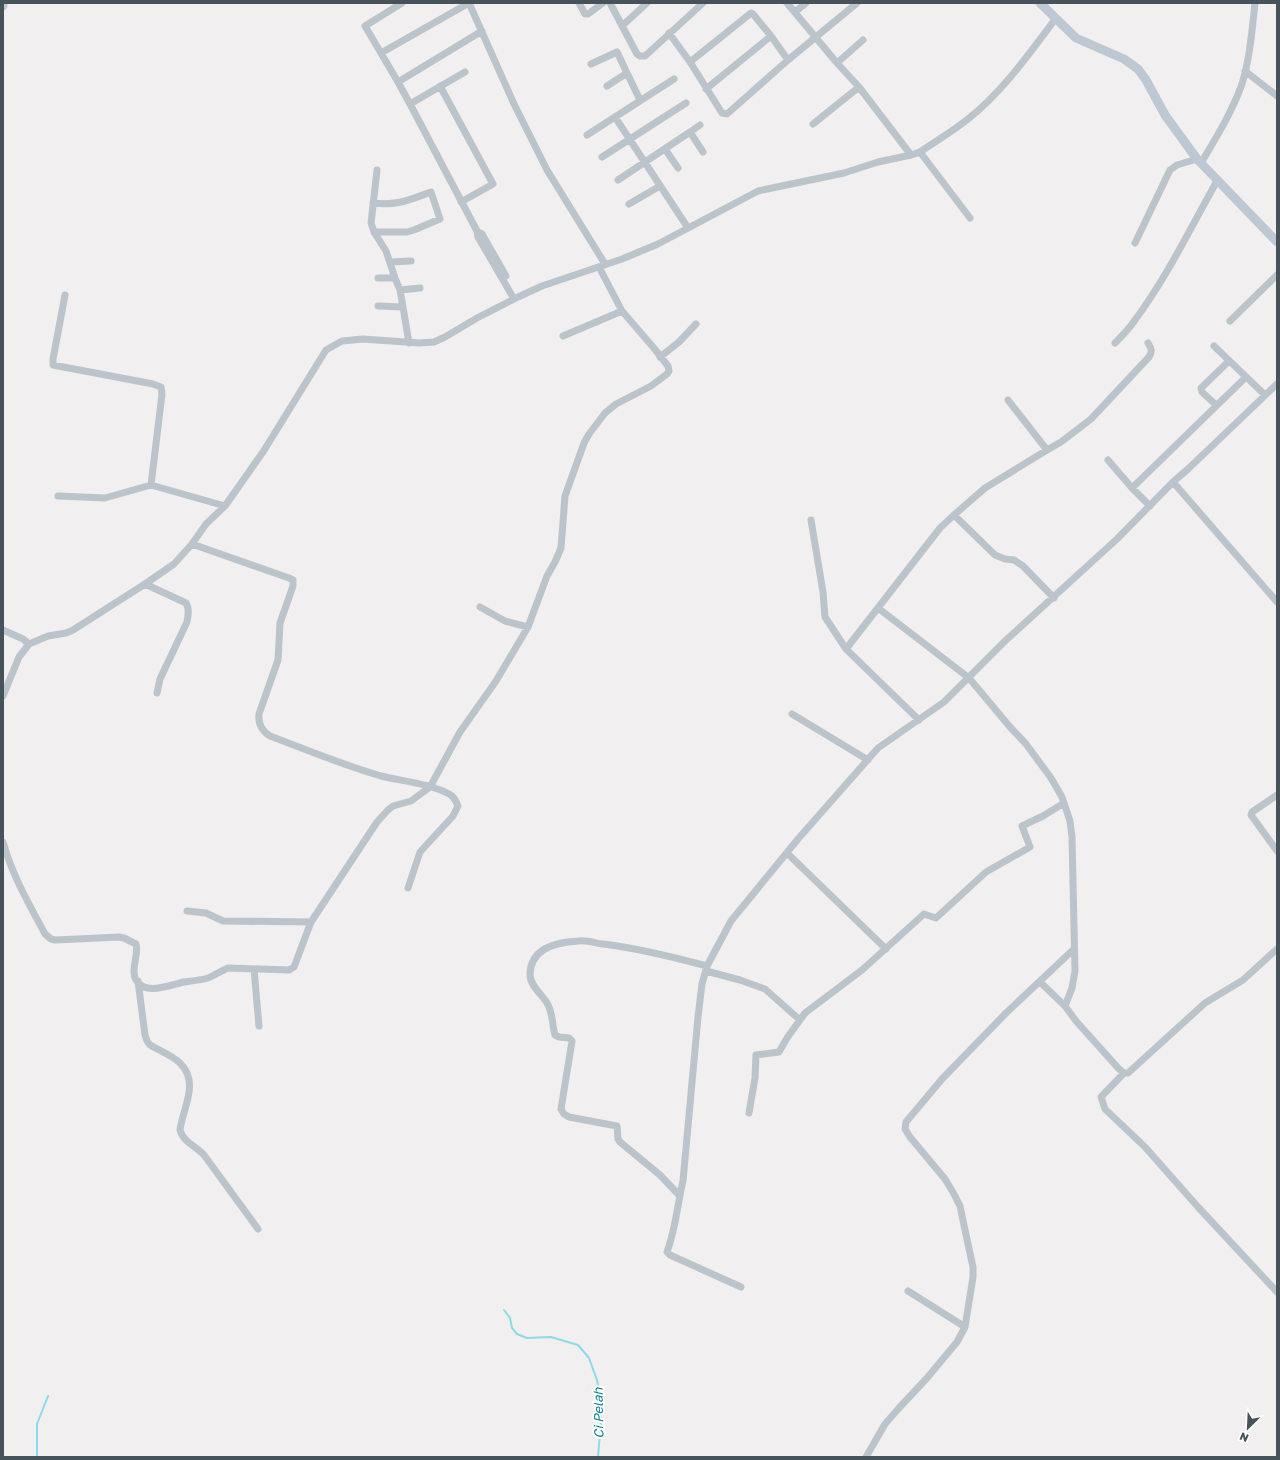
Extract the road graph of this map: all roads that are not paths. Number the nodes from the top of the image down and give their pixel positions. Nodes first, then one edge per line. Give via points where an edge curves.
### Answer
1 (402, 3) edge
2 (469, 3) edge
3 (579, 3) edge
4 (603, 3) edge
5 (610, 3) edge
6 (647, 3) edge
7 (703, 3) edge
8 (787, 3) edge
9 (806, 3) edge
10 (857, 3) edge
11 (1040, 3) edge
12 (1255, 3) edge
13 (795, 12) junction
14 (1056, 18) junction
15 (622, 26) junction
16 (482, 31) junction
17 (669, 33) junction
18 (771, 36) junction
19 (816, 38) junction
20 (863, 40) dead end
21 (381, 53) junction
22 (788, 60) junction
23 (690, 62) junction
24 (837, 63) junction
25 (591, 64) dead end
26 (1245, 71) junction
27 (465, 72) dead end
28 (627, 73) junction
29 (674, 79) dead end
30 (398, 82) junction
31 (440, 86) junction
32 (607, 86) dead end
33 (859, 87) junction
34 (706, 89) junction
35 (1277, 96) edge
36 (640, 100) junction
37 (686, 103) dead end
38 (410, 104) junction
39 (615, 117) junction
40 (813, 124) dead end
41 (700, 125) dead end
42 (690, 132) junction
43 (587, 135) dead end
44 (629, 139) junction
45 (665, 149) junction
46 (703, 152) dead end
47 (920, 152) junction
48 (911, 155) junction
49 (602, 157) dead end
50 (1199, 161) junction
51 (645, 163) junction
52 (678, 168) dead end
53 (376, 170) dead end
54 (618, 180) dead end
55 (1217, 181) junction
56 (660, 186) junction
57 (461, 202) junction
58 (373, 203) junction
59 (629, 204) dead end
60 (970, 218) dead end
61 (688, 228) junction
62 (374, 232) junction
63 (1277, 242) edge
64 (1134, 243) dead end
65 (411, 261) dead end
66 (390, 262) junction
67 (602, 265) junction
68 (1277, 275) edge
69 (378, 278) dead end
70 (395, 278) junction
71 (420, 288) dead end
72 (400, 290) junction
73 (65, 295) dead end
74 (516, 298) junction
75 (378, 306) dead end
76 (403, 307) junction
77 (622, 311) junction
78 (1230, 321) dead end
79 (696, 324) dead end
80 (563, 336) dead end
81 (409, 343) junction
82 (1115, 343) dead end
83 (1148, 343) dead end
84 (1214, 346) dead end
85 (660, 357) junction
86 (1229, 361) junction
87 (1246, 378) junction
88 (1277, 384) edge
89 (1265, 395) junction
90 (1008, 400) dead end
91 (1216, 405) junction
92 (1047, 450) junction
93 (1108, 460) dead end
94 (1173, 482) junction
95 (151, 484) junction
96 (1132, 488) junction
97 (58, 496) dead end
98 (225, 506) junction
99 (1150, 506) junction
100 (954, 515) junction
101 (811, 520) dead end
102 (192, 544) junction
103 (145, 584) junction
104 (1054, 598) junction
105 (1277, 602) edge
106 (480, 607) dead end
107 (878, 608) junction
108 (528, 627) junction
109 (3, 630) edge
110 (29, 644) junction
111 (846, 649) junction
112 (969, 678) junction
113 (157, 693) dead end
114 (3, 696) edge
115 (792, 714) dead end
116 (919, 720) junction
117 (868, 760) junction
118 (430, 787) junction
119 (1277, 795) edge
120 (1064, 803) junction
121 (3, 842) edge
122 (1277, 852) edge
123 (787, 853) junction
124 (408, 888) dead end
125 (187, 911) dead end
126 (311, 922) junction
127 (886, 948) junction
128 (1074, 949) junction
129 (1276, 953) edge
130 (254, 969) junction
131 (706, 969) junction
132 (138, 981) junction
133 (1040, 982) junction
134 (1065, 1006) junction
135 (800, 1020) junction
136 (259, 1026) dead end
137 (1124, 1073) junction
138 (748, 1113) dead end
139 (679, 1195) junction
140 (258, 1229) dead end
141 (741, 1287) dead end
142 (908, 1291) dead end
143 (1277, 1292) edge
144 (965, 1327) junction
145 (866, 1457) edge

1 - 21 street via 365,26
2 - 16 street
2 - 21 street
3 - 4 street via 585,14 588,14
5 - 15 street
6 - 15 street
7 - 17 street
8 - 13 street
9 - 13 street
10 - 19 street
11 - 14 street
12 - 26 street
13 - 19 street
14 - 47 street via 1005,85 968,119
14 - 50 street via 1076,38 1124,59 1138,69 1165,115
15 - 17 street via 640,56 645,56
16 - 30 street
16 - 67 street via 547,170
17 - 23 street
18 - 22 street
18 - 23 street via 750,13
18 - 34 street
19 - 22 street
19 - 24 street
20 - 24 street
21 - 30 street
22 - 34 street via 727,114 722,113
23 - 34 street
24 - 33 street
25 - 28 street via 617,52
26 - 35 street
26 - 50 street via 1233,107
27 - 31 street
28 - 32 street
28 - 36 street
29 - 36 street
30 - 38 street
31 - 38 street
31 - 57 street via 493,184
33 - 40 street
33 - 48 street
36 - 39 street
37 - 44 street
38 - 57 street
39 - 43 street
39 - 44 street
41 - 42 street
42 - 45 street
42 - 46 street
44 - 49 street
44 - 51 street
45 - 51 street
45 - 52 street
47 - 48 street
47 - 60 street
48 - 61 street via 844,173 758,191
50 - 55 street
50 - 64 street via 1176,165 1170,170
51 - 54 street
51 - 56 street
53 - 58 street
55 - 63 street
55 - 82 street via 1153,294
56 - 59 street
56 - 61 street
57 - 74 street via 477,231 482,234
58 - 62 street via 371,223
58 - 62 street via 399,203 431,192 440,219 407,232
61 - 67 street via 658,244
62 - 66 street
65 - 66 street
66 - 70 street
67 - 74 street
67 - 77 street
68 - 78 street
69 - 70 street
70 - 72 street
71 - 72 street
72 - 76 street
73 - 95 street via 54,365 161,387
74 - 81 street via 445,337 427,343
75 - 76 street
76 - 81 street
77 - 80 street
77 - 85 street
79 - 85 street via 680,342
81 - 98 street via 363,339 342,341 326,350 263,452
83 - 92 street via 1152,353 1091,420
84 - 86 street
85 - 108 street via 668,366 667,374 605,413 584,442 565,496 561,548 547,576
86 - 87 street
86 - 91 street via 1201,388
87 - 89 street
87 - 91 street
88 - 89 street
89 - 94 street
90 - 92 street
91 - 96 street
92 - 100 street via 985,488
93 - 96 street
94 - 99 street
94 - 105 street
95 - 97 street via 105,498
95 - 98 street
96 - 99 street
98 - 102 street via 206,524
99 - 104 street
100 - 104 street via 995,555 1014,560 1023,566
100 - 107 street via 940,528
101 - 111 street via 826,617
102 - 103 street via 168,568
102 - 118 street via 293,580 280,623 278,660 259,714 258,721 265,733 381,776
103 - 110 street via 74,630
103 - 113 street via 186,603 189,612 187,622 160,679
104 - 112 street via 1005,641
106 - 108 street via 505,621
107 - 111 street
107 - 112 street
108 - 118 street via 496,681 460,732
109 - 110 street
110 - 114 street via 19,657
111 - 116 street
112 - 116 street via 944,702
112 - 120 street via 1026,744 1051,778
115 - 117 street
116 - 117 street via 882,744
117 - 123 street
118 - 124 street via 450,794 458,806 453,816 420,852
118 - 126 street via 411,801 393,806 383,815
119 - 122 street via 1251,815
120 - 127 street via 1022,826 1030,847 986,872 936,918 924,914
120 - 128 street via 1072,837
121 - 132 street via 22,892 45,934 55,940 119,937 130,940 136,944 137,949 134,970
123 - 127 street
123 - 131 street via 731,921
125 - 126 street via 206,913 223,921
126 - 130 street via 294,967 290,970
127 - 135 street via 862,970 805,1013
128 - 133 street
128 - 134 street via 1074,980
129 - 137 street via 1243,980 1205,1003 1128,1073
130 - 132 street via 228,968 207,978 160,988 142,986
130 - 136 street
131 - 135 street via 765,989
131 - 139 street via 698,1017 683,1181
131 - 139 street via 637,949 580,941 559,944 540,951 534,958 530,973 531,980 548,1004 555,1035 572,1040 562,1112 569,1117 618,1127 620,1142 660,1175
132 - 140 street via 147,1041 180,1062 190,1082 181,1135 204,1155
133 - 134 street
133 - 144 street via 1006,1013 942,1080 905,1124 910,1137 945,1179 960,1206 973,1267
134 - 137 street via 1094,1042
135 - 138 street via 778,1052 756,1055 755,1078
137 - 143 street via 1101,1097 1105,1109 1145,1147
139 - 141 street via 668,1254
142 - 144 street
144 - 145 street via 957,1342 885,1424

